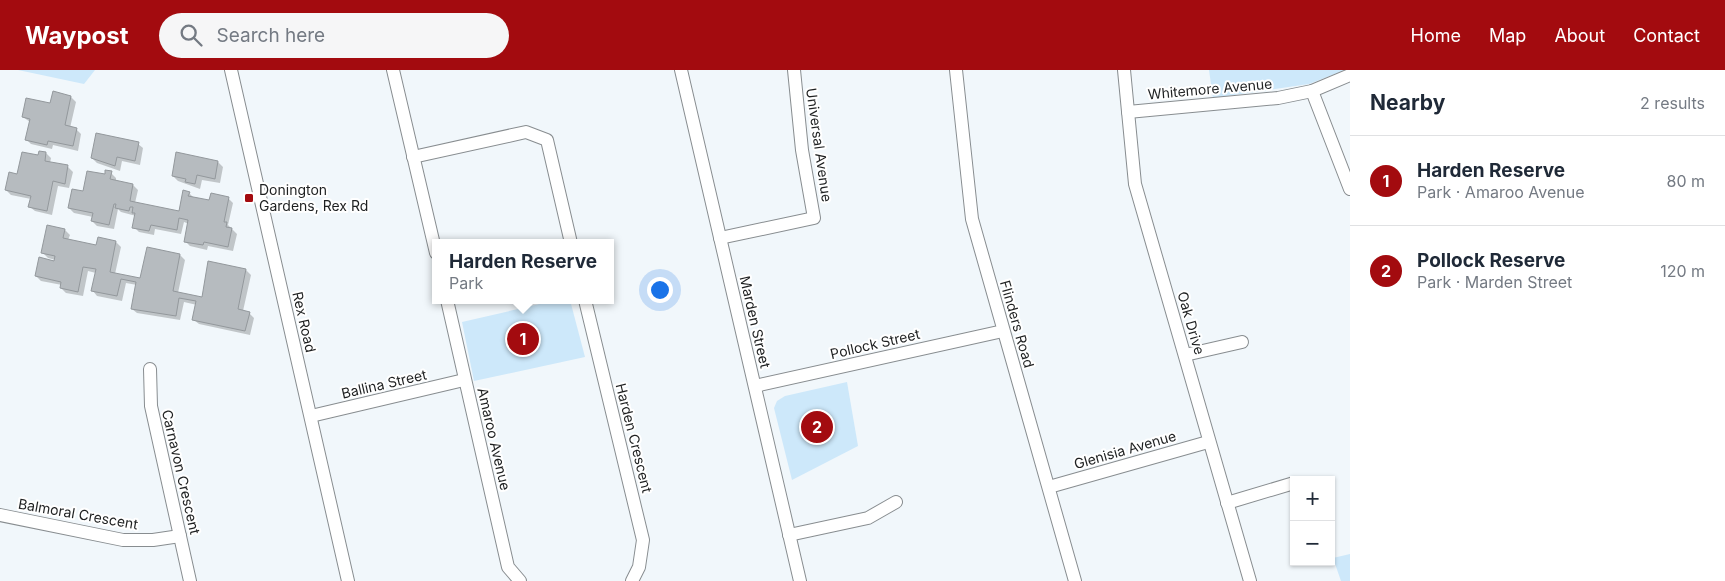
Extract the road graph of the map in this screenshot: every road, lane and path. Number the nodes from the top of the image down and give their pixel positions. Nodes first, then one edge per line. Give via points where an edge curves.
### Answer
1 (231, 70) edge
2 (393, 70) edge
3 (682, 70) edge
4 (794, 70) edge
5 (956, 70) edge
6 (1124, 70) edge
7 (1350, 75) edge
8 (1312, 91) junction
9 (1128, 112) junction
10 (413, 157) junction
11 (1350, 189) edge
12 (720, 238) junction
13 (433, 239) edge
14 (570, 239) edge
15 (448, 304) edge
16 (586, 304) edge
17 (1003, 331) junction
18 (1242, 342) dead end
19 (1185, 355) junction
20 (150, 369) dead end
21 (464, 380) junction
22 (754, 386) junction
23 (311, 416) junction
24 (1208, 442) junction
25 (1290, 484) edge
26 (1049, 487) junction
27 (896, 502) dead end
28 (1227, 503) junction
29 (0, 515) edge
30 (789, 535) junction
31 (180, 536) junction
32 (190, 581) edge
33 (348, 581) edge
34 (520, 581) edge
35 (632, 581) edge
36 (800, 581) edge
37 (1075, 581) edge
38 (1250, 581) edge

1 - 23 street, Rex Road
2 - 10 street
3 - 12 street, Marden Street
4 - 12 street, Universal Avenue via 802,150 814,218
5 - 17 street, Flinders Road via 972,218
6 - 9 street, Oak Drive
7 - 8 street, Whitemore Avenue
8 - 9 street, Whitemore Avenue via 1278,98
8 - 11 street
9 - 19 street, Oak Drive via 1135,184
10 - 13 street
10 - 14 street via 526,132 547,140
12 - 22 street, Marden Street
15 - 21 street, Amaroo Avenue
16 - 35 street, Harden Crescent via 643,540 639,567
17 - 22 street, Pollock Street
17 - 26 street, Flinders Road
18 - 19 street
19 - 24 street, Oak Drive
20 - 31 street, Carnavon Crescent via 151,406
21 - 23 street, Ballina Street
21 - 34 street, Amaroo Avenue via 508,568
22 - 30 street, Marden Street
23 - 33 street, Rex Road
24 - 26 street, Glenisia Avenue
24 - 28 street, Oak Drive
25 - 28 street
26 - 37 street, Flinders Road
27 - 30 street via 868,518
28 - 38 street, Oak Drive
29 - 31 street, Balmoral Crescent via 123,540
30 - 36 street, Marden Street
31 - 32 street, Carnavon Crescent

